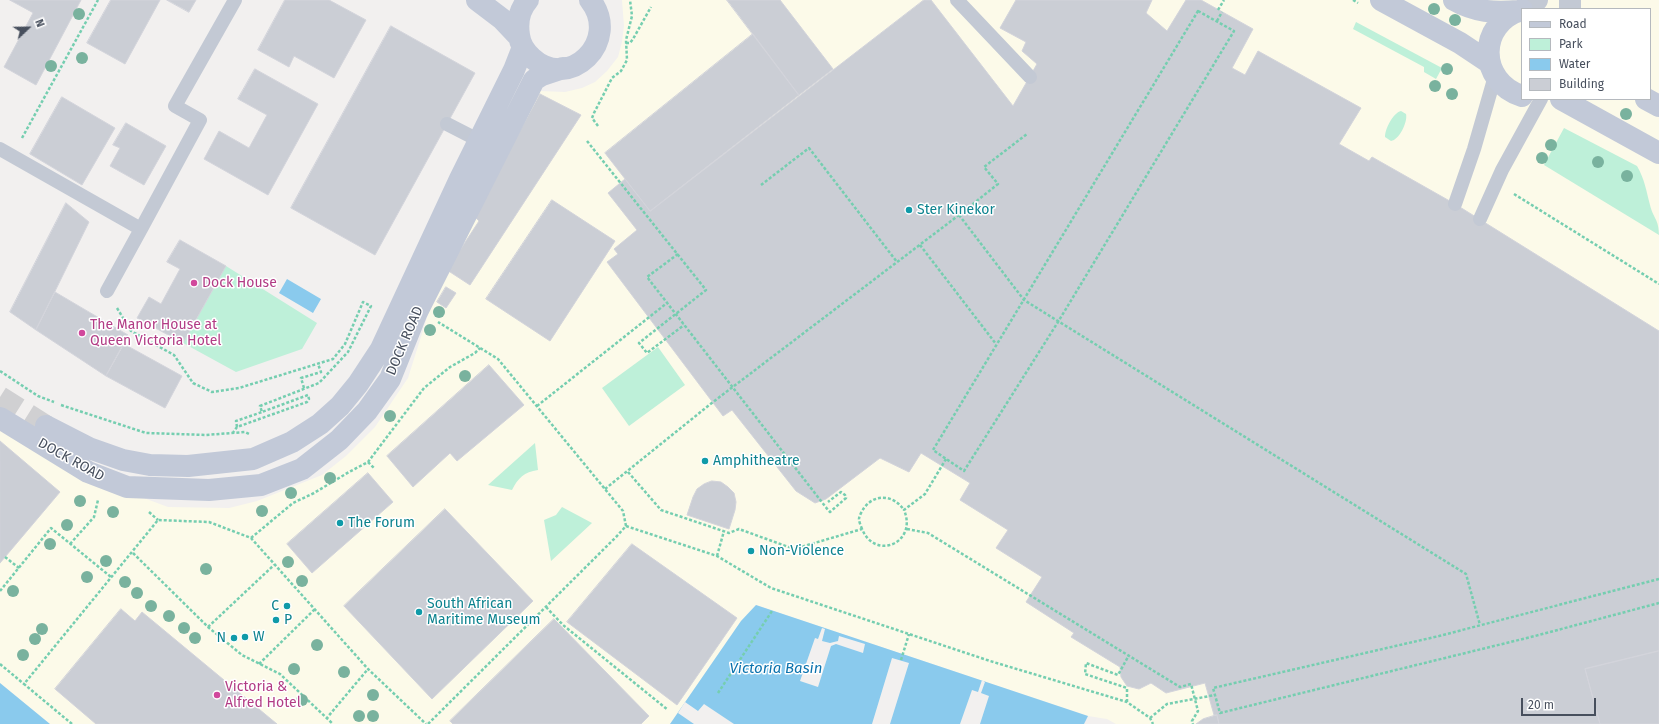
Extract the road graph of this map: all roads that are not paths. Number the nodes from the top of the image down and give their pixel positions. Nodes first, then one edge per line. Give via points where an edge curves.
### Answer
1 (235, 0) edge
2 (477, 0) edge
3 (528, 0) edge
4 (957, 0) edge
5 (1381, 0) edge
6 (1454, 0) edge
7 (598, 6) edge
8 (1521, 9) edge
9 (1521, 10) edge
10 (521, 42) junction
11 (563, 68) junction
12 (1492, 69) junction
13 (1030, 77) dead end
14 (1521, 96) edge
15 (1540, 100) edge
16 (1563, 100) edge
17 (1648, 100) edge
18 (1659, 106) edge
19 (447, 124) dead end
20 (479, 141) junction
21 (503, 141) junction
22 (0, 149) edge
23 (1659, 153) edge
24 (1455, 204) dead end
25 (1480, 219) dead end
26 (140, 230) junction
27 (107, 291) road end
28 (0, 418) edge
29 (46, 426) tunnel mouth

1 - 26 lane via 175,106 200,120
2 - 10 street via 502,19
3 - 10 street via 519,18
4 - 13 lane
5 - 12 street via 1460,42
6 - 8 street via 1466,7 1487,12
7 - 11 street, DOCK ROAD via 599,36 593,51 580,63
9 - 12 street via 1502,20 1493,33 1489,44
10 - 11 street via 530,56 540,63 551,68
10 - 20 street, DOCK ROAD via 514,70
11 - 21 street, DOCK ROAD via 534,80
12 - 14 street via 1506,88
12 - 24 lane via 1474,149
15 - 25 lane via 1502,170
16 - 23 street
17 - 18 street
19 - 20 lane
20 - 21 lane via 495,147
20 - 29 street, DOCK ROAD via 380,349 358,384 340,406 320,424 292,442 253,459 188,466 150,465 123,460 89,448
21 - 28 street, DOCK ROAD via 417,312 390,378 353,426 302,469 261,485 209,490 127,487 88,472
22 - 26 lane
26 - 27 lane

